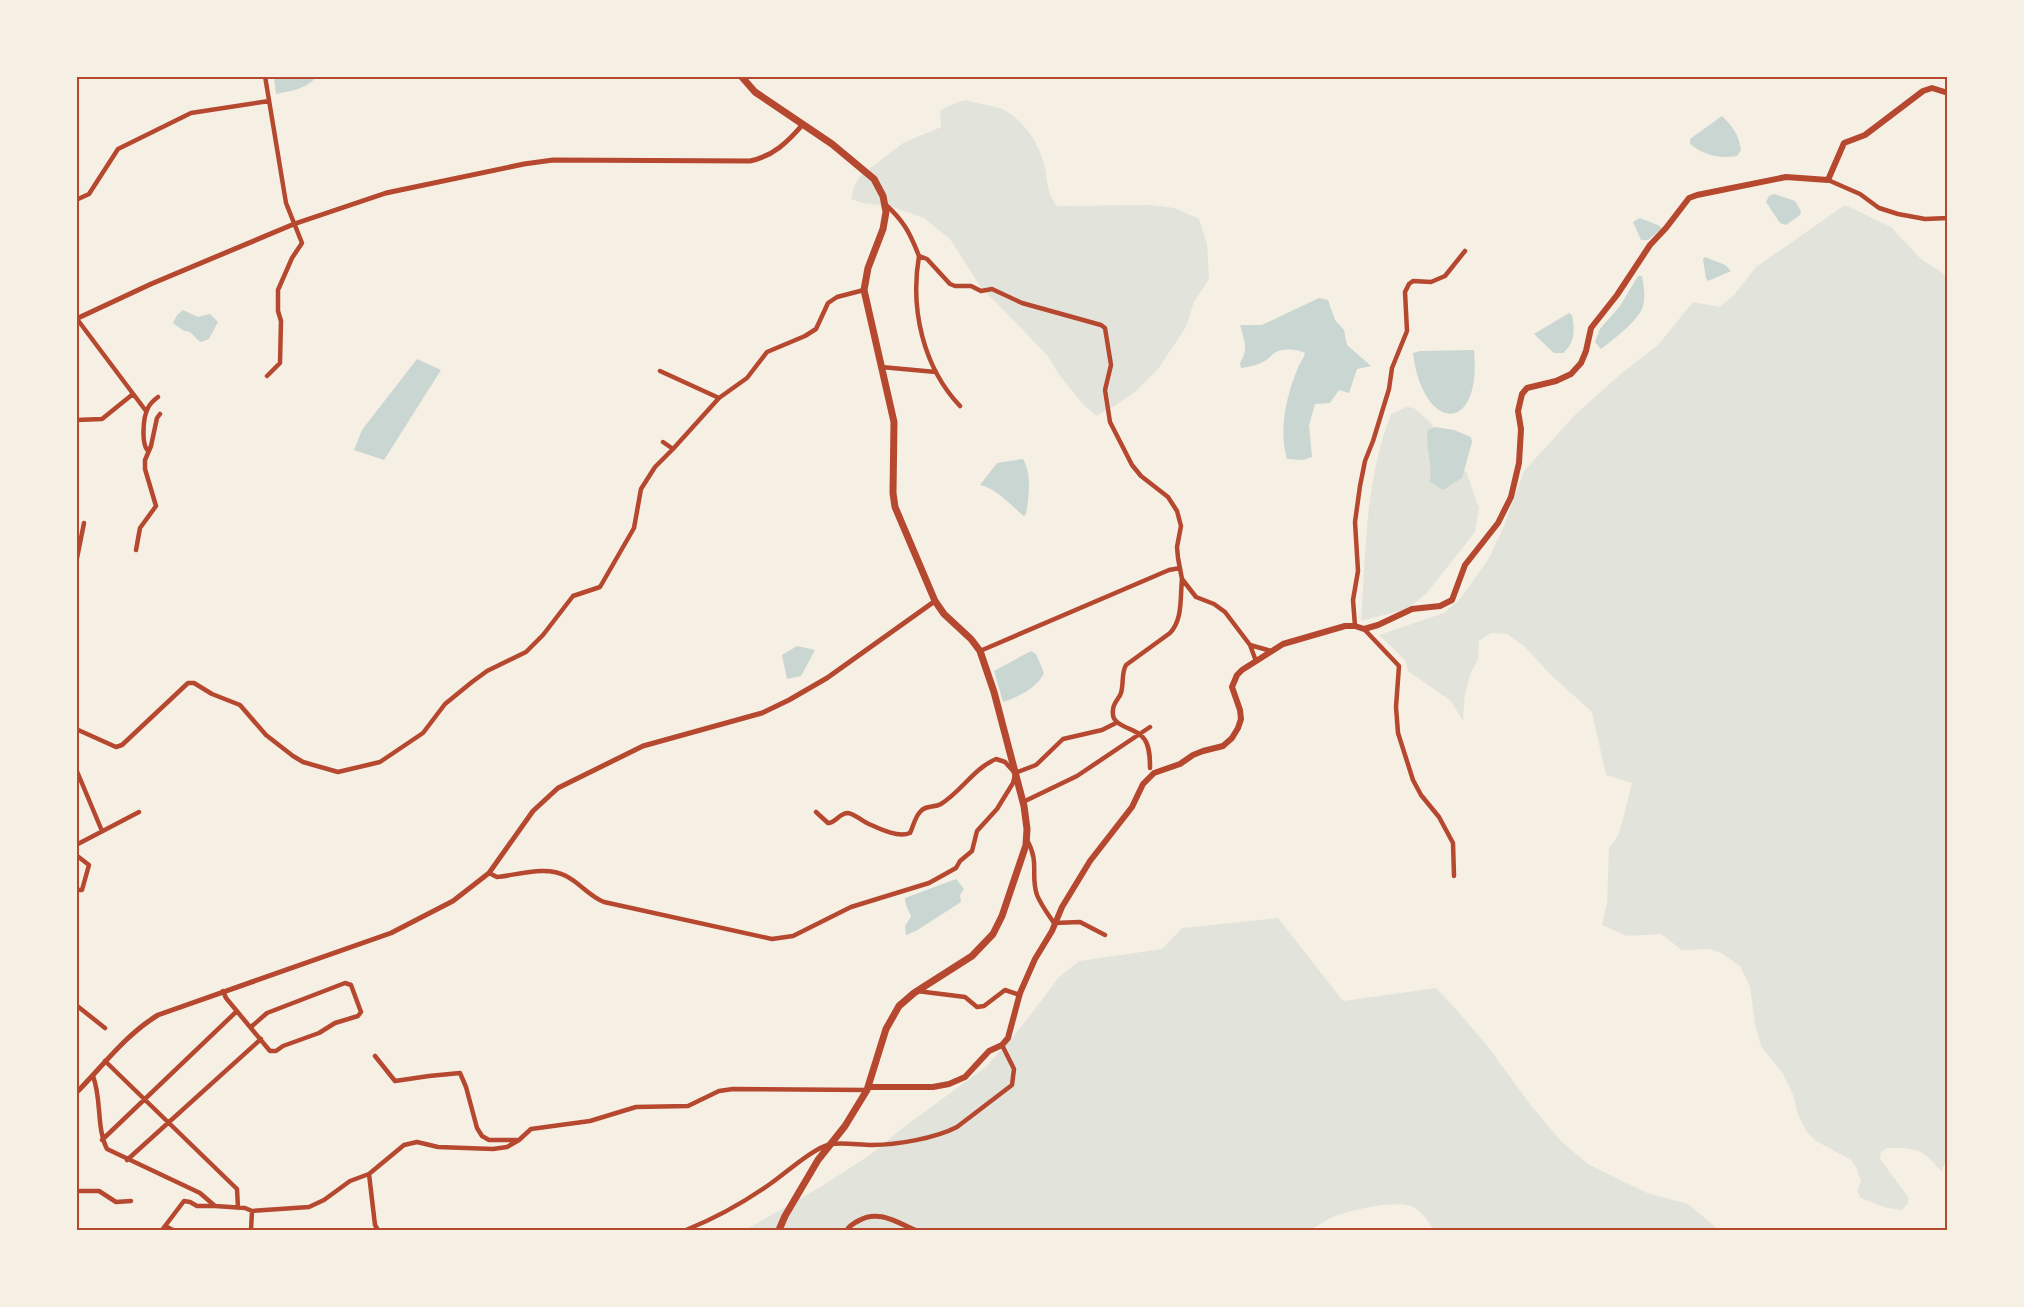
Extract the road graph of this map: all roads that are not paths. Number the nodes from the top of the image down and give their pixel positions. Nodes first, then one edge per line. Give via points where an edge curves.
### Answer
1 (265, 76) edge
2 (741, 76) edge
3 (1947, 93) edge
4 (269, 101) junction
5 (803, 124) junction
6 (1828, 180) junction
7 (76, 200) edge
8 (885, 204) junction
9 (1947, 218) edge
10 (294, 224) junction
11 (1465, 251) dead end
12 (919, 256) junction
13 (864, 290) junction
14 (76, 319) edge
15 (881, 366) junction
16 (660, 371) dead end
17 (936, 372) junction
18 (267, 376) dead end
19 (133, 394) junction
20 (158, 397) dead end
21 (719, 398) junction
22 (960, 406) dead end
23 (146, 411) junction
24 (160, 414) dead end
25 (76, 420) edge
26 (663, 442) dead end
27 (673, 449) junction
28 (148, 451) junction
29 (84, 523) dead end
30 (78, 542) edge
31 (136, 550) dead end
32 (76, 563) edge
33 (1180, 568) junction
34 (1182, 579) junction
35 (935, 601) junction
36 (1355, 626) junction
37 (1364, 629) junction
38 (1250, 645) junction
39 (980, 651) junction
40 (1271, 651) junction
41 (1256, 661) junction
42 (1116, 723) junction
43 (1150, 727) dead end
44 (76, 729) edge
45 (1140, 734) junction
46 (1150, 768) dead end
47 (76, 769) edge
48 (1016, 773) junction
49 (1023, 802) junction
50 (139, 812) dead end
51 (816, 812) dead end
52 (102, 831) junction
53 (1027, 840) junction
54 (76, 845) edge
55 (76, 855) edge
56 (489, 873) junction
57 (1454, 876) dead end
58 (76, 890) edge
59 (1054, 923) junction
60 (1105, 935) dead end
61 (917, 991) junction
62 (223, 992) junction
63 (1020, 995) junction
64 (76, 1005) edge
65 (237, 1011) junction
66 (251, 1027) junction
67 (105, 1028) dead end
68 (261, 1039) junction
69 (1002, 1044) junction
70 (375, 1056) dead end
71 (105, 1061) junction
72 (93, 1077) junction
73 (867, 1088) junction
74 (76, 1093) edge
75 (144, 1099) junction
76 (169, 1122) junction
77 (102, 1140) junction
78 (519, 1140) junction
79 (831, 1144) junction
80 (127, 1160) junction
81 (369, 1174) junction
82 (76, 1191) edge
83 (131, 1201) dead end
84 (215, 1206) junction
85 (238, 1208) junction
86 (252, 1211) junction
87 (163, 1228) edge
88 (173, 1230) edge
89 (251, 1230) edge
90 (378, 1230) edge
91 (686, 1230) edge
92 (779, 1230) edge
93 (847, 1230) edge
94 (915, 1230) edge

1 - 4 street
2 - 5 main road via 755,92
3 - 6 main road via 1932,88 1923,91 1865,135 1844,143
4 - 7 street via 190,113 118,149 89,194
4 - 10 street via 286,203
5 - 8 main road via 874,179
5 - 10 street via 775,151 750,161 553,160 524,164 386,193
6 - 9 street via 1898,214
6 - 37 main road via 1786,177 1689,198 1591,328 1581,363 1571,374 1527,388 1522,394 1515,488 1498,523 1465,565 1452,600 1428,609 1412,609
8 - 12 street via 909,231
8 - 13 main road via 884,229 868,268
10 - 14 street
10 - 18 street via 302,243 278,290 280,363
11 - 36 street via 1445,276 1431,282 1413,281 1405,292 1407,331 1392,368 1360,486 1355,522
12 - 17 street via 916,298 924,347
12 - 33 street via 955,286 992,289 1022,303 1105,328 1111,365 1105,390 1110,422 1132,465 1168,497 1177,512 1181,526 1177,547
13 - 15 main road
13 - 21 street via 828,303 816,329 767,352 747,378
14 - 19 street
15 - 17 street
15 - 35 main road via 894,422 895,507
16 - 21 street
17 - 22 street via 945,390
19 - 23 street
19 - 25 street via 102,418
20 - 23 street
21 - 27 street
23 - 28 street via 144,446
24 - 28 street
26 - 27 street
27 - 44 street via 641,489 634,528 600,587 573,596 526,652 472,682 445,704 423,733 380,762 338,772 303,762 266,735 240,705 194,683 188,683 122,745 116,747
28 - 31 street via 145,469 156,506 140,528
29 - 30 street
30 - 32 street
33 - 34 street
33 - 39 street
34 - 38 street via 1196,597 1225,612
34 - 42 street via 1176,627 1123,670 1121,694 1112,709
35 - 39 main road
35 - 56 street via 827,678 789,700 762,712 643,746 558,788 533,811
36 - 37 main road
36 - 40 main road via 1283,644
37 - 57 street via 1399,666 1398,733 1413,780 1453,843
38 - 40 street
38 - 41 street
39 - 48 main road
40 - 41 main road
41 - 59 main road via 1233,681 1241,719 1232,738 1223,746 1193,755 1149,777 1132,807 1085,868
42 - 45 street
42 - 48 street via 1063,740 1036,765
43 - 45 street
45 - 46 street via 1146,742
45 - 49 street via 1077,776
47 - 52 street
48 - 49 main road
48 - 51 street via 1005,762 989,762 941,804 924,808 910,833 904,835 870,825 850,813 828,824
48 - 56 street via 997,808 978,831 972,851 956,868 928,884 851,907 783,939 604,902 550,870 497,877
49 - 53 main road
50 - 52 street
52 - 54 street
53 - 59 street via 1034,852 1036,893
53 - 61 main road via 993,934 972,956
55 - 58 street via 89,865 82,890
56 - 62 street via 453,901 392,933
59 - 60 street via 1080,922
59 - 63 main road
61 - 63 street via 965,997 977,1007 1005,990
61 - 73 main road via 899,1006 886,1029
62 - 65 street
62 - 71 street via 158,1015 128,1036
63 - 69 main road via 1008,1038
64 - 67 street
65 - 66 street
65 - 75 street
66 - 68 street
66 - 68 street via 267,1012 345,983 351,985 361,1012 358,1016 276,1051 270,1051
68 - 76 street
69 - 73 main road via 989,1051 965,1077 949,1084
69 - 79 street via 1014,1069 1012,1085 957,1127 896,1143
70 - 78 street via 395,1082 460,1073 482,1136 489,1140
71 - 72 street
71 - 75 street
72 - 74 street
72 - 77 street
73 - 78 street via 719,1091 688,1106 636,1107 590,1121 531,1129
73 - 79 main road
75 - 76 street
75 - 77 street
76 - 80 street
76 - 85 street via 237,1189
77 - 80 street via 107,1149
78 - 81 street via 493,1149 438,1147 417,1142 404,1145
79 - 91 street via 716,1218
79 - 92 main road
80 - 84 street via 200,1193
81 - 86 street via 350,1181 309,1207
81 - 90 street
82 - 83 street via 99,1191 116,1202
84 - 85 street
84 - 87 street via 184,1201
85 - 86 street
86 - 89 street
87 - 88 street
93 - 94 street via 865,1217 882,1216

